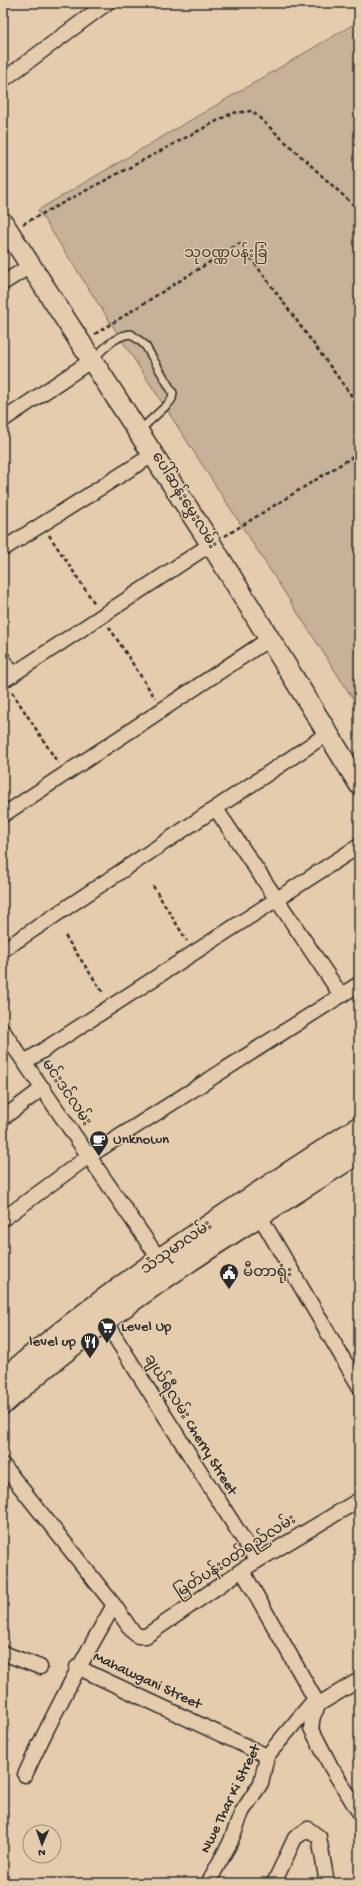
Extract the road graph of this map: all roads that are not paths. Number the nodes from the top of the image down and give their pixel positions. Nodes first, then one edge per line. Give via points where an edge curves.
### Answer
1 (106, 3) edge
2 (3, 80) edge
3 (6, 227) edge
4 (30, 266) junction
5 (3, 283) edge
6 (92, 360) junction
7 (3, 420) edge
8 (139, 431) junction
9 (154, 454) junction
10 (211, 544) junction
11 (3, 549) edge
12 (269, 639) junction
13 (3, 659) edge
14 (7, 679) edge
15 (327, 734) junction
16 (359, 784) edge
17 (216, 809) junction
18 (3, 815) edge
19 (359, 846) edge
20 (276, 900) junction
21 (3, 950) edge
22 (359, 984) edge
23 (341, 995) junction
24 (3, 1031) edge
25 (25, 1062) junction
26 (43, 1088) junction
27 (3, 1118) edge
28 (359, 1128) edge
29 (359, 1152) edge
30 (89, 1156) junction
31 (254, 1207) junction
32 (3, 1219) edge
33 (164, 1266) junction
34 (100, 1313) junction
35 (3, 1381) edge
36 (359, 1386) edge
37 (3, 1403) edge
38 (3, 1466) edge
39 (359, 1500) edge
40 (257, 1561) junction
41 (242, 1570) junction
42 (114, 1605) junction
43 (3, 1653) edge
44 (40, 1667) dead end
45 (78, 1667) junction
46 (359, 1680) edge
47 (317, 1702) junction
48 (267, 1756) junction
49 (25, 1775) dead end
50 (359, 1812) edge
51 (208, 1883) edge
52 (274, 1883) edge
53 (327, 1883) edge

1 - 2 street
3 - 4 main road, ပေါ်ဆန်းမွှေးလမ်း
4 - 5 street
4 - 6 main road, ပေါ်ဆန်းမွှေးလမ်း
6 - 7 street
6 - 8 main road, ပေါ်ဆန်းမွှေးလမ်း
6 - 8 lane via 115,339 126,335 131,334 145,345 173,393 168,404
8 - 9 main road, ပေါ်ဆန်းမွှေးလမ်း
9 - 10 main road, ပေါ်ဆန်းမွှေးလမ်း
9 - 11 street
10 - 12 main road, ပေါ်ဆန်းမွှေးလမ်း
10 - 14 street
12 - 15 main road, ပေါ်ဆန်းမွှေးလမ်း
12 - 18 street
13 - 14 street
15 - 16 main road, ပေါ်ဆန်းမွှေးလမ်း
15 - 17 street
17 - 20 street
17 - 21 street
19 - 20 street
20 - 23 street
20 - 25 street
22 - 23 street
23 - 30 street
24 - 25 street, မင်းဒင်လမ်း
25 - 26 street, မင်းဒင်လမ်း
26 - 27 street
26 - 30 street, မင်းဒင်လမ်း
28 - 31 main road, သံသုမာလမ်း
29 - 31 main road, သံသုမာလမ်း
30 - 32 street
30 - 33 street, မင်းဒင်လမ်း
31 - 33 main road, သံသုမာလမ်း
31 - 36 street
33 - 34 main road, သံသုမာလမ်း
34 - 35 main road, သံသုမာလမ်း via 30,1357
34 - 37 main road, သံသုမာလမ်း
34 - 40 street, ချယ်ရီလမ်း Cherry Street
38 - 42 street
39 - 40 street, မြတ်ပန်းဝတ်ရည်လမ်း
40 - 41 street, မြတ်ပန်းဝတ်ရည်လမ်း
41 - 42 street, မြတ်ပန်းဝတ်ရည်လမ်း via 146,1636 138,1636 132,1631
41 - 47 street
42 - 45 street, Mahawgani Street
43 - 44 street
45 - 48 street, Mahawgani Street
45 - 49 street
46 - 47 street, Nwe Thar Ki Street
47 - 48 street, Nwe Thar Ki Street
47 - 50 street via 311,1728
48 - 51 street, Nwe Thar Ki Street via 261,1783 242,1812 230,1843
52 - 53 street via 295,1838 308,1829 319,1837

